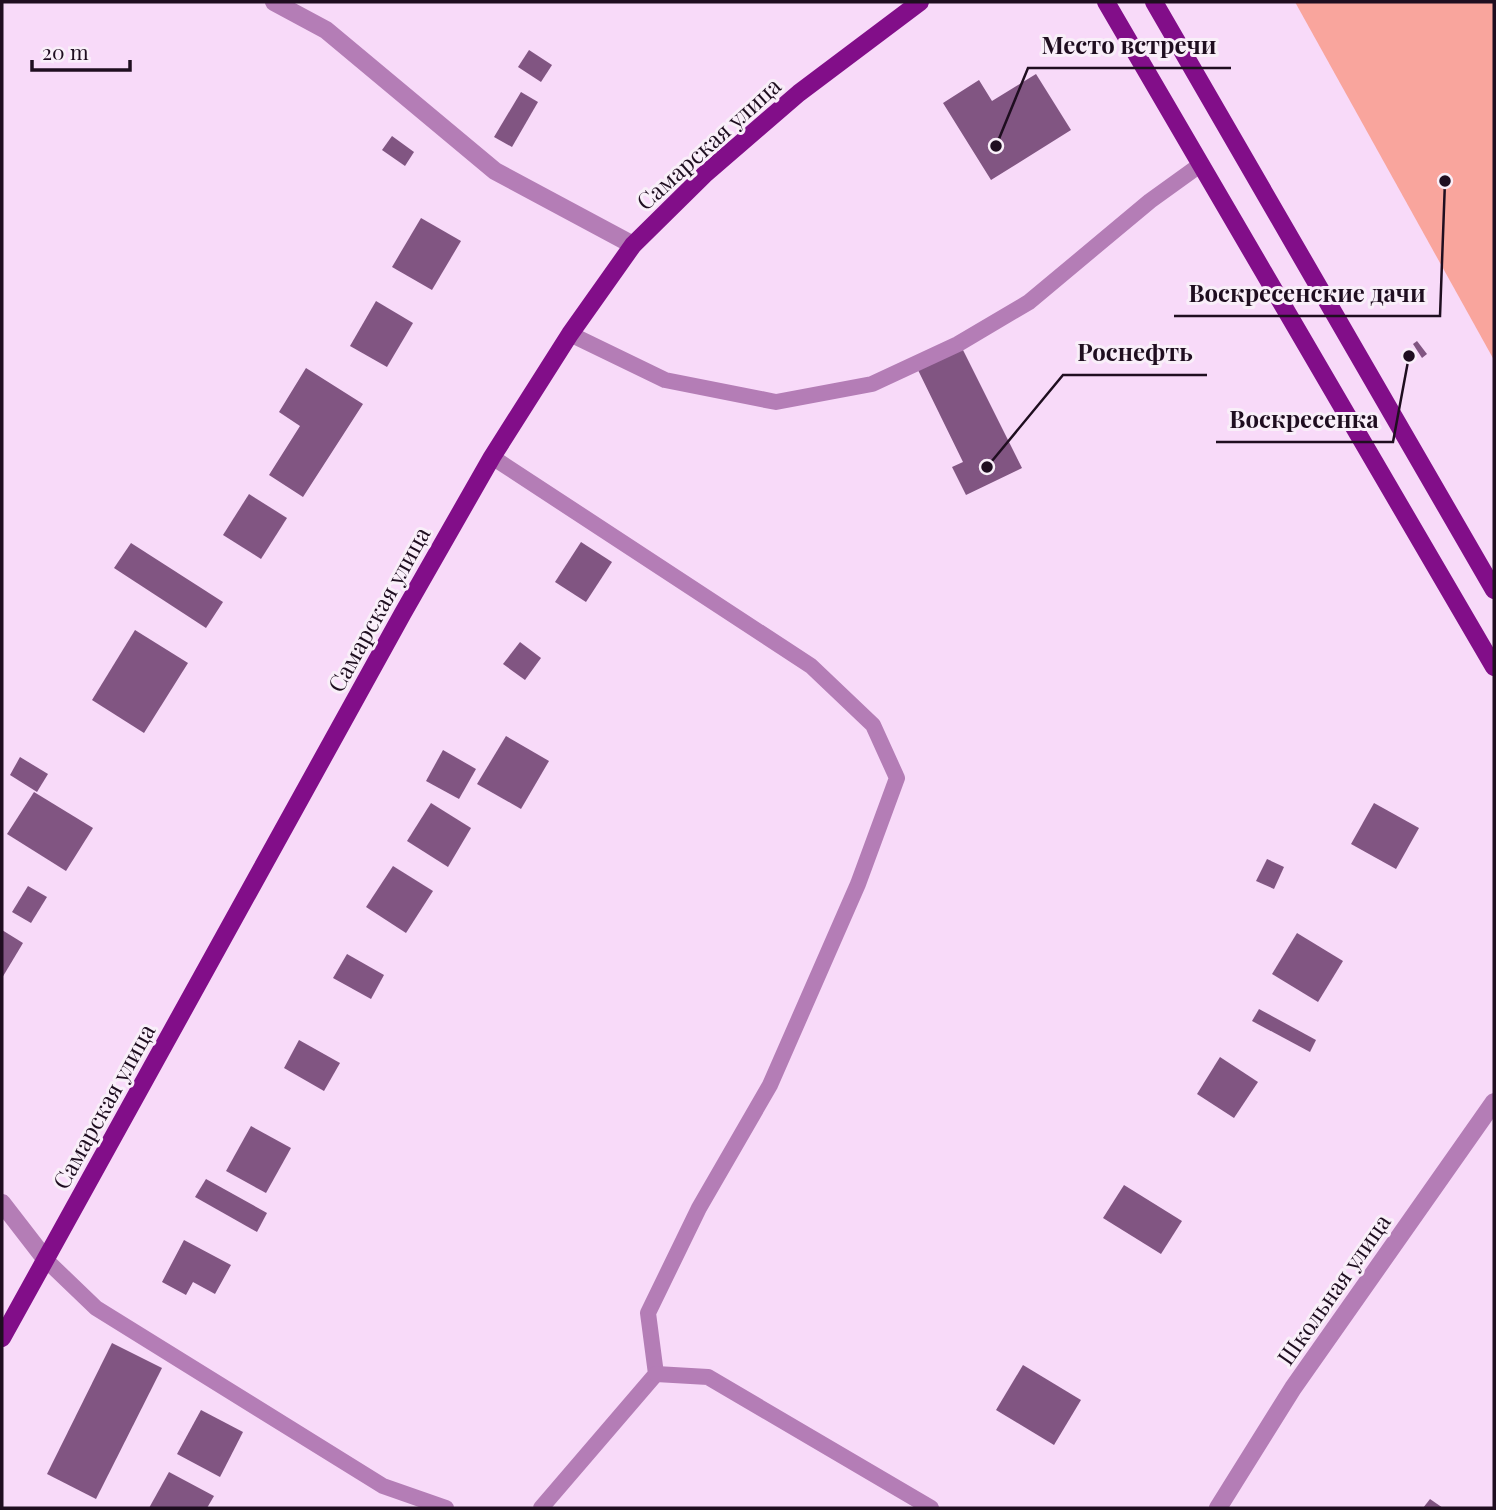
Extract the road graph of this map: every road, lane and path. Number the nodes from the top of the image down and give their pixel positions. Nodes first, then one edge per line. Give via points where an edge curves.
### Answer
1 (274, 2) edge
2 (920, 2) edge
3 (1106, 2) edge
4 (1154, 2) edge
5 (1200, 165) junction
6 (633, 245) junction
7 (570, 334) junction
8 (492, 457) junction
9 (1494, 590) edge
10 (1494, 667) edge
11 (1494, 1102) edge
12 (2, 1203) edge
13 (46, 1260) junction
14 (2, 1338) edge
15 (656, 1374) junction
16 (446, 1508) edge
17 (541, 1508) edge
18 (931, 1508) edge
19 (1218, 1508) edge

1 - 6 street via 326,30 495,171
2 - 6 main road, Самарская улица via 799,93 704,175
3 - 5 main road
4 - 9 main road
5 - 7 lane via 1029,302 958,344 872,384 776,402 665,380
5 - 10 main road
6 - 7 main road, Самарская улица
7 - 8 main road, Самарская улица
8 - 13 main road, Самарская улица
8 - 15 lane via 811,666 873,725 897,778 858,884 770,1085 699,1208 648,1312
11 - 19 street, Школьная улица via 1293,1388
12 - 13 street
13 - 14 main road, Самарская улица
13 - 16 lane via 96,1308 383,1486
15 - 17 lane
15 - 18 lane via 708,1377

